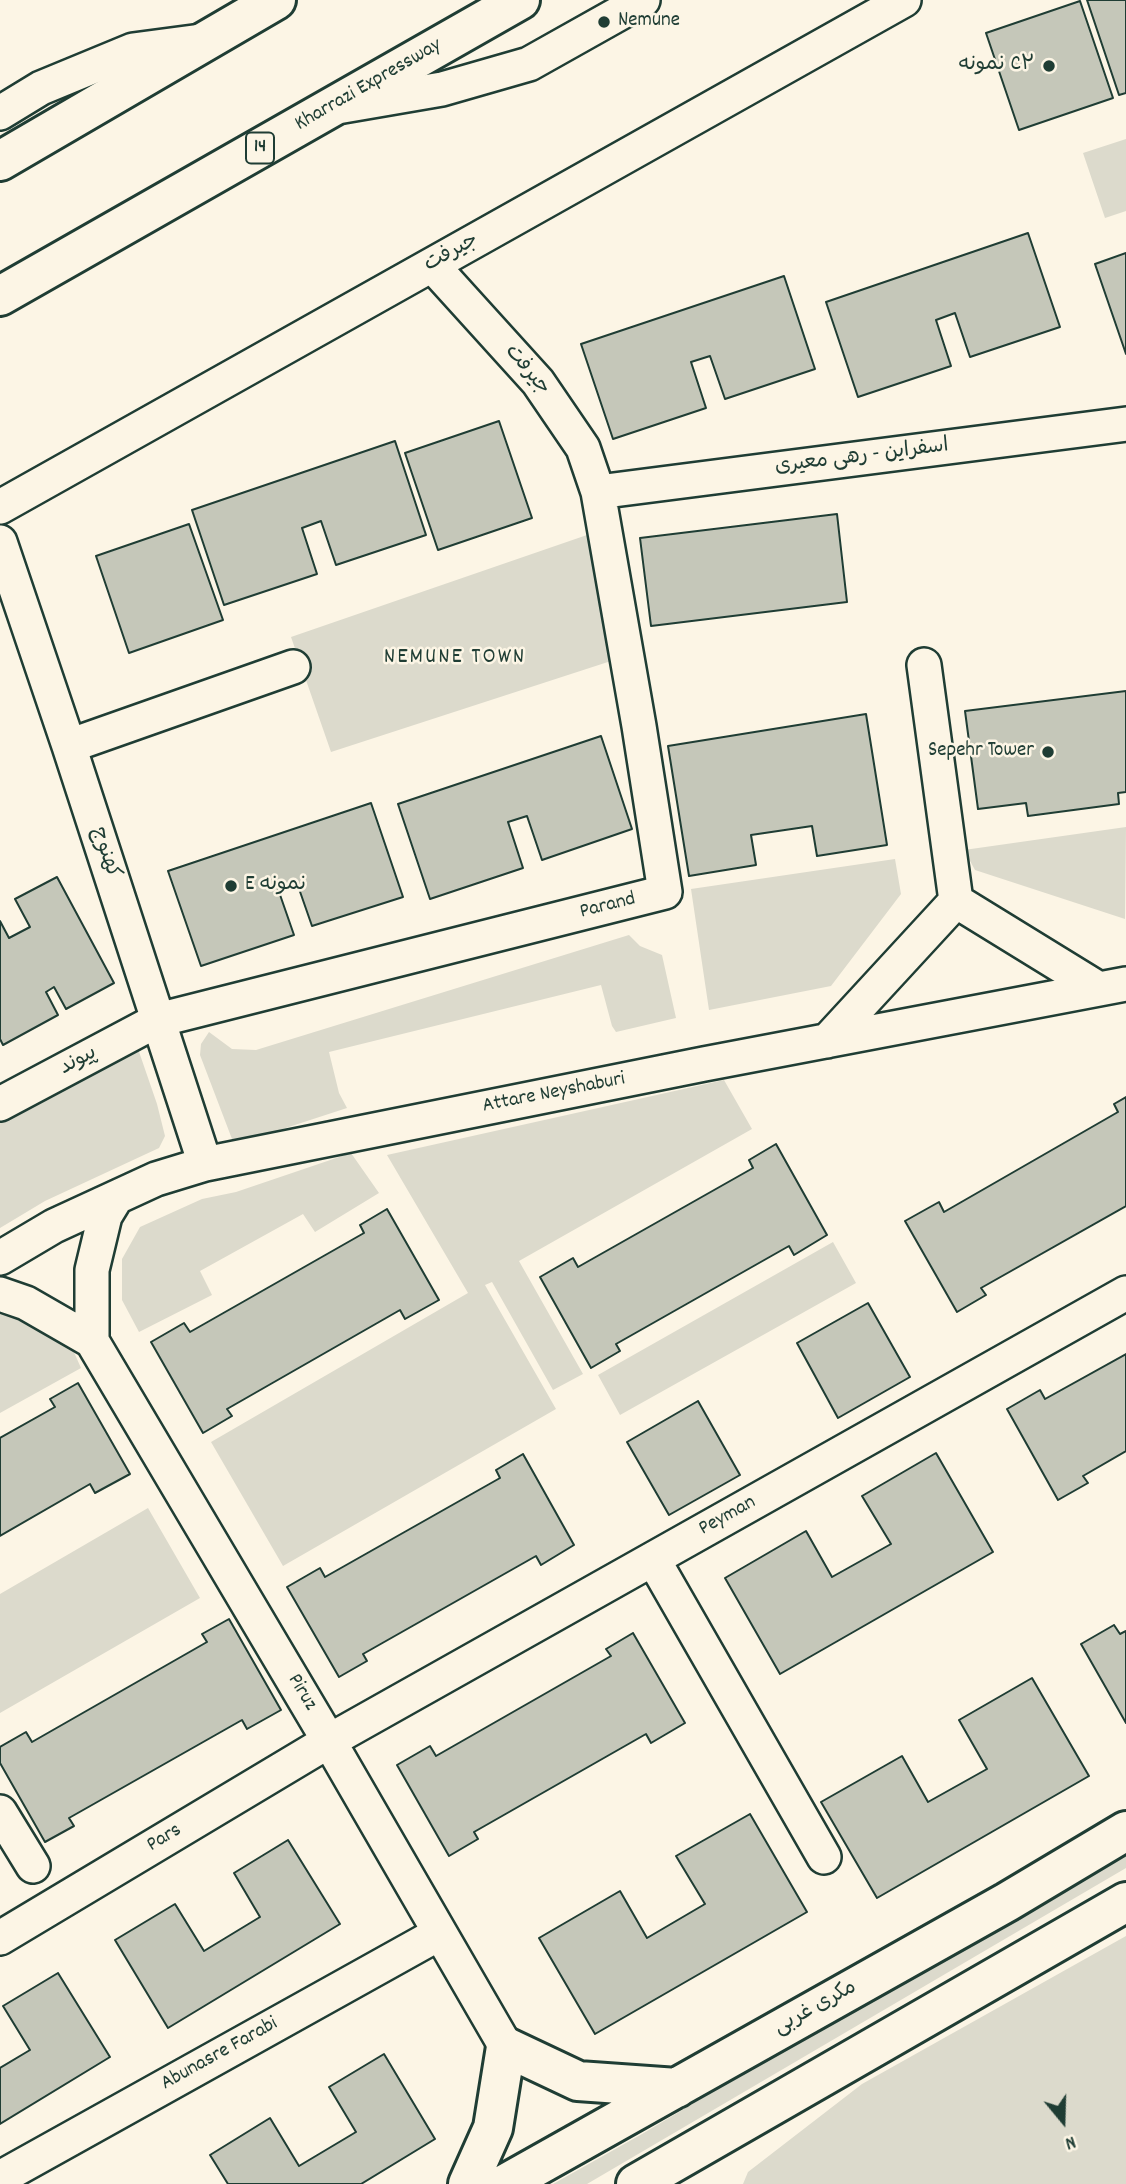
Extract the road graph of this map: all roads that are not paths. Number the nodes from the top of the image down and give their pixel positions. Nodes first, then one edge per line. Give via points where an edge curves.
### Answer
1 (276, 0) edge
2 (520, 0) edge
3 (533, 0) edge
4 (643, 0) edge
5 (904, 0) edge
6 (484, 20) junction
7 (203, 40) junction
8 (330, 108) junction
9 (0, 113) edge
10 (0, 161) edge
11 (432, 265) junction
12 (0, 296) edge
13 (1126, 424) edge
14 (598, 492) junction
15 (0, 508) edge
16 (0, 542) edge
17 (924, 665) dead end
18 (293, 667) dead end
19 (69, 746) junction
20 (956, 901) junction
21 (1112, 987) edge
22 (158, 1020) junction
23 (827, 1041) junction
24 (0, 1104) edge
25 (205, 1164) junction
26 (116, 1198) junction
27 (0, 1258) edge
28 (1126, 1293) edge
29 (0, 1294) edge
30 (92, 1341) junction
31 (653, 1559) junction
32 (329, 1741) junction
33 (0, 1812) edge
34 (1126, 1832) edge
35 (824, 1857) dead end
36 (33, 1866) dead end
37 (1126, 1902) edge
38 (440, 1933) junction
39 (0, 1938) edge
40 (506, 2047) junction
41 (808, 2086) junction
42 (677, 2088) junction
43 (0, 2178) edge
44 (468, 2184) edge
45 (505, 2184) edge
46 (636, 2184) edge
47 (699, 2184) edge

1 - 7 main road
2 - 6 main road, Kharrazi Expressway / 14
3 - 6 main road
4 - 8 street via 529,64 442,89
5 - 11 street, جيرفت
6 - 8 main road, Kharrazi Expressway / 14
7 - 9 street via 133,50 41,88
7 - 10 main road
8 - 12 main road, Kharrazi Expressway / 14
11 - 14 street, جیرفت via 538,382 583,448
11 - 15 street, جيرفت
13 - 14 street, اسفراين - رهی معیری
14 - 22 street, Parand via 666,892
16 - 19 street, كهنوج
17 - 20 street
18 - 19 street
19 - 22 street, كهنوج
20 - 21 street
20 - 23 street
21 - 23 street, Attare Neyshaburi
22 - 24 street, پیوند
22 - 25 street, كهنوج
23 - 25 street, Attare Neyshaburi
25 - 26 street, Attare Neyshaburi
26 - 27 street, Attare Neyshaburi via 54,1226
26 - 30 street via 105,1216 92,1270
28 - 31 street, Peyman
29 - 30 street
30 - 32 street, Piruz
31 - 32 street, Peyman
31 - 35 street
32 - 38 street, Piruz
32 - 39 street, Pars
33 - 36 street
34 - 42 main road, مکری غربی
37 - 41 main road
38 - 40 street, Piruz
38 - 43 street, Abunasre Farabi
40 - 42 main road via 578,2081
40 - 44 main road via 493,2127
41 - 46 main road
41 - 47 main road via 704,2168
42 - 45 main road, مکری غربی

